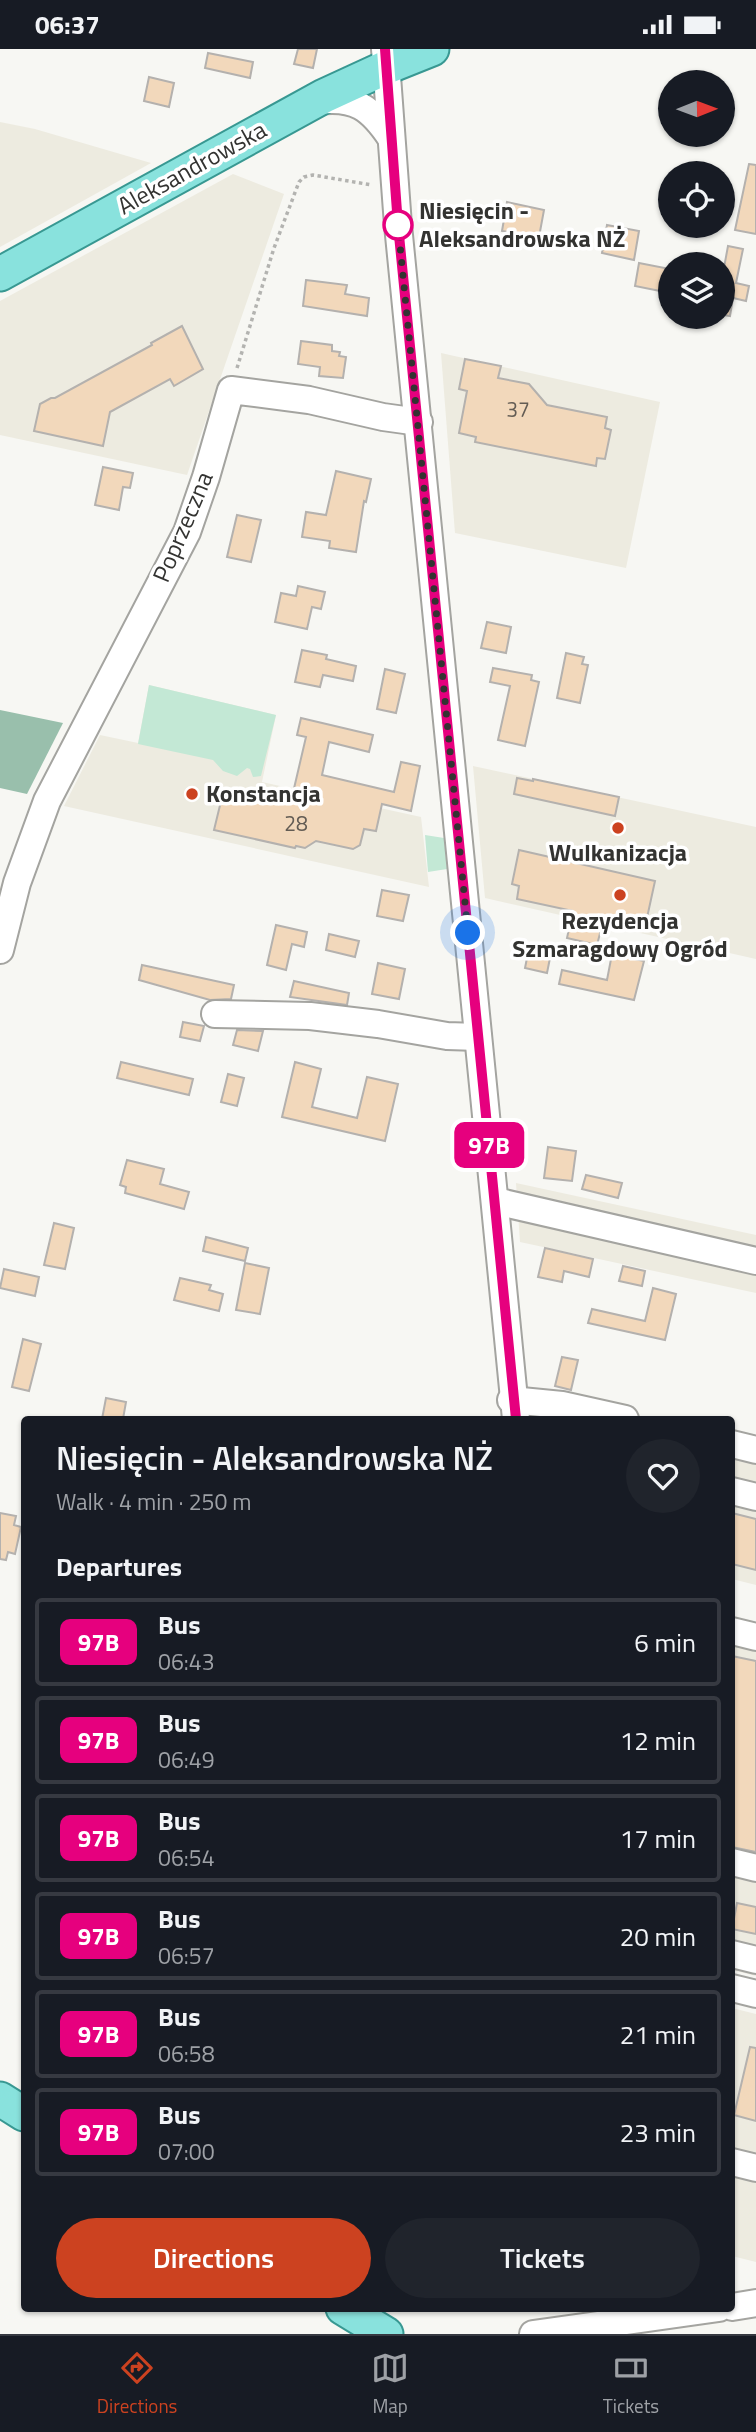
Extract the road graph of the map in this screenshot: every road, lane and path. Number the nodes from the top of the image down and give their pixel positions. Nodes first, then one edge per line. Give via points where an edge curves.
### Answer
1 (432, 49) edge
2 (386, 58) edge
3 (300, 109) junction
4 (391, 138) junction
5 (395, 187) junction
6 (0, 274) edge
7 (231, 390) junction
8 (419, 422) junction
9 (0, 950) edge
10 (215, 1014) dead end
11 (478, 1037) junction
12 (495, 1201) junction
13 (756, 1261) edge
14 (514, 1407) edge
15 (612, 1416) edge
16 (735, 1445) edge
17 (756, 1450) edge
18 (735, 1493) edge
19 (756, 1497) edge
20 (735, 1632) edge
21 (756, 1637) edge
22 (735, 1863) edge
23 (756, 1868) edge
24 (735, 1955) edge
25 (756, 1960) edge
26 (735, 1989) edge
27 (756, 1994) edge
28 (0, 2099) edge
29 (21, 2112) edge
30 (735, 2163) edge
31 (756, 2168) edge
32 (756, 2303) edge
33 (735, 2306) edge
34 (690, 2312) edge
35 (533, 2334) edge

1 - 2 main road, Aleksandrowska
2 - 3 main road, Aleksandrowska
2 - 4 street
3 - 4 street via 318,100 356,103 373,114
3 - 6 main road, Aleksandrowska
4 - 5 street
5 - 7 path via 313,175 299,182
5 - 8 street
7 - 8 street
7 - 9 street, Poprzeczna via 187,532 47,801 17,883
8 - 11 street
10 - 11 street via 310,1016
11 - 12 street
12 - 13 street
12 - 14 street
14 - 15 street via 562,1405
16 - 17 street
18 - 19 street
20 - 21 street
22 - 23 street
24 - 25 street
26 - 27 street
28 - 29 main road
30 - 31 street
32 - 33 street
34 - 35 street

